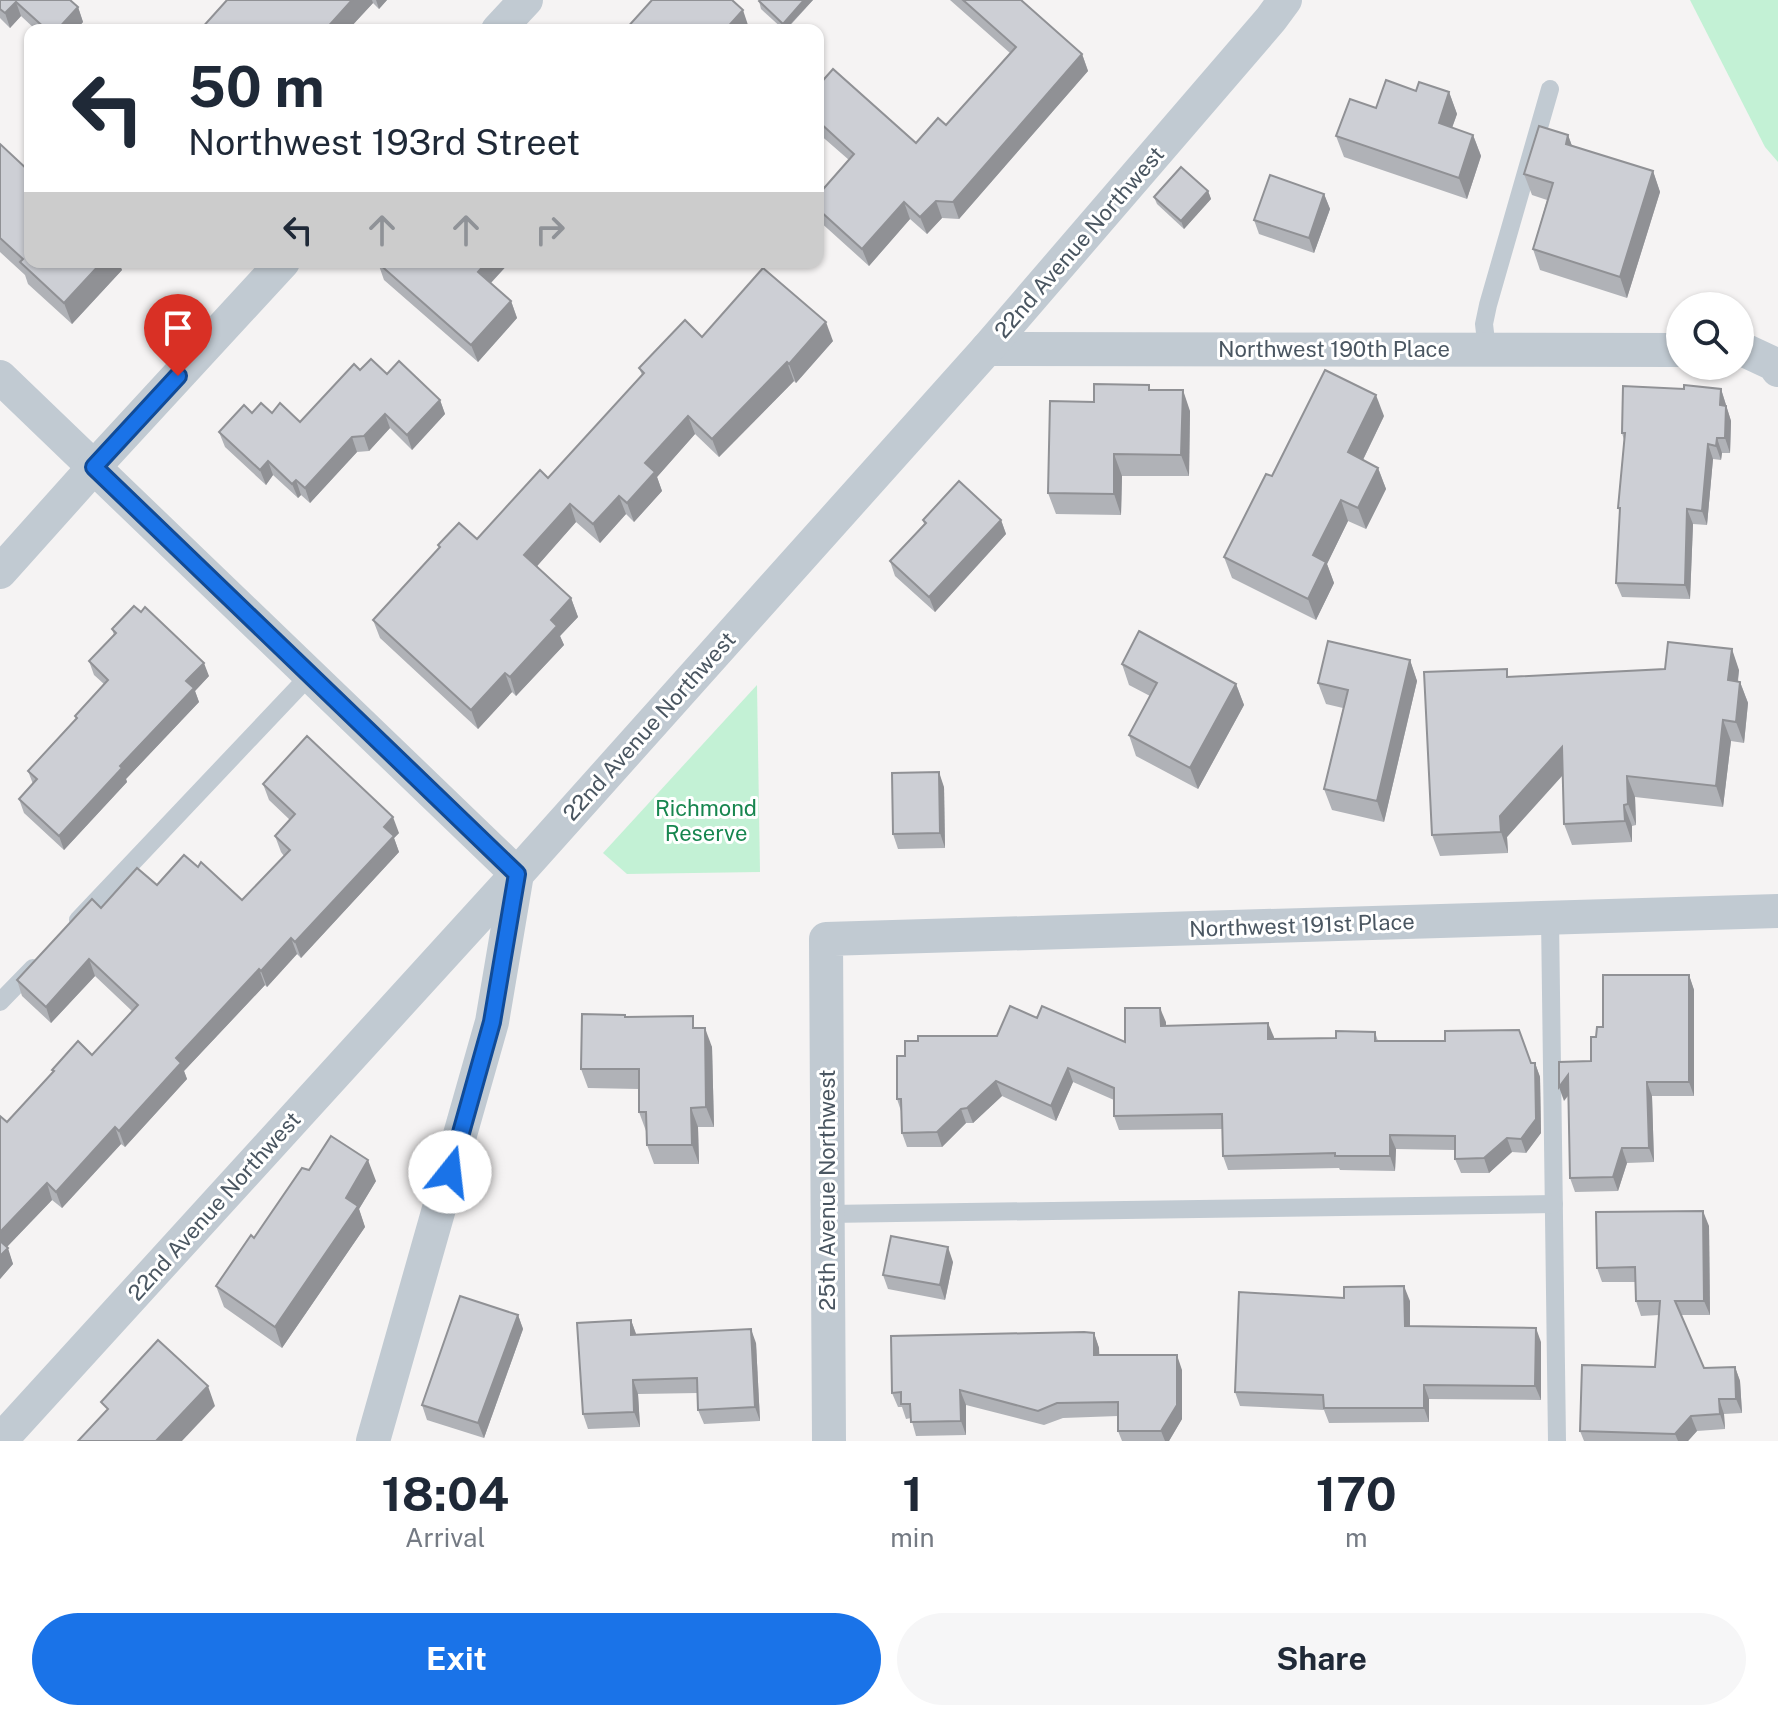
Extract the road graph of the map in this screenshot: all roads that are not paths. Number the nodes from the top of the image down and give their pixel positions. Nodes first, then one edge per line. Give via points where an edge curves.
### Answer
1 (526, 0) edge
2 (1285, 0) edge
3 (504, 24) edge
4 (1550, 89) dead end
5 (277, 268) edge
6 (987, 349) junction
7 (1487, 350) junction
8 (1666, 350) edge
9 (1754, 355) edge
10 (1776, 367) edge
11 (0, 377) edge
12 (94, 467) junction
13 (0, 572) edge
14 (310, 675) junction
15 (517, 874) junction
16 (1778, 911) edge
17 (1550, 918) junction
18 (64, 935) edge
19 (826, 939) joint
20 (43, 957) edge
21 (0, 1002) edge
22 (1554, 1204) junction
23 (827, 1214) junction
24 (0, 1441) edge
25 (373, 1441) edge
26 (829, 1441) edge
27 (1557, 1441) edge

1 - 3 street
2 - 6 street, 22nd Avenue Northwest
4 - 7 lane via 1488,305
5 - 12 street
6 - 7 street, Northwest 190th Place
6 - 15 street, 22nd Avenue Northwest
7 - 8 street, Northwest 190th Place
9 - 10 street
11 - 12 street
12 - 13 street
12 - 14 street
14 - 15 street
14 - 18 lane
15 - 24 street, 22nd Avenue Northwest
15 - 25 street via 492,1022
16 - 17 street, Northwest 191st Place
17 - 19 street, Northwest 191st Place
17 - 22 lane
19 - 23 street, 25th Avenue Northwest
20 - 21 lane
22 - 23 lane
22 - 27 lane
23 - 26 street, 25th Avenue Northwest

